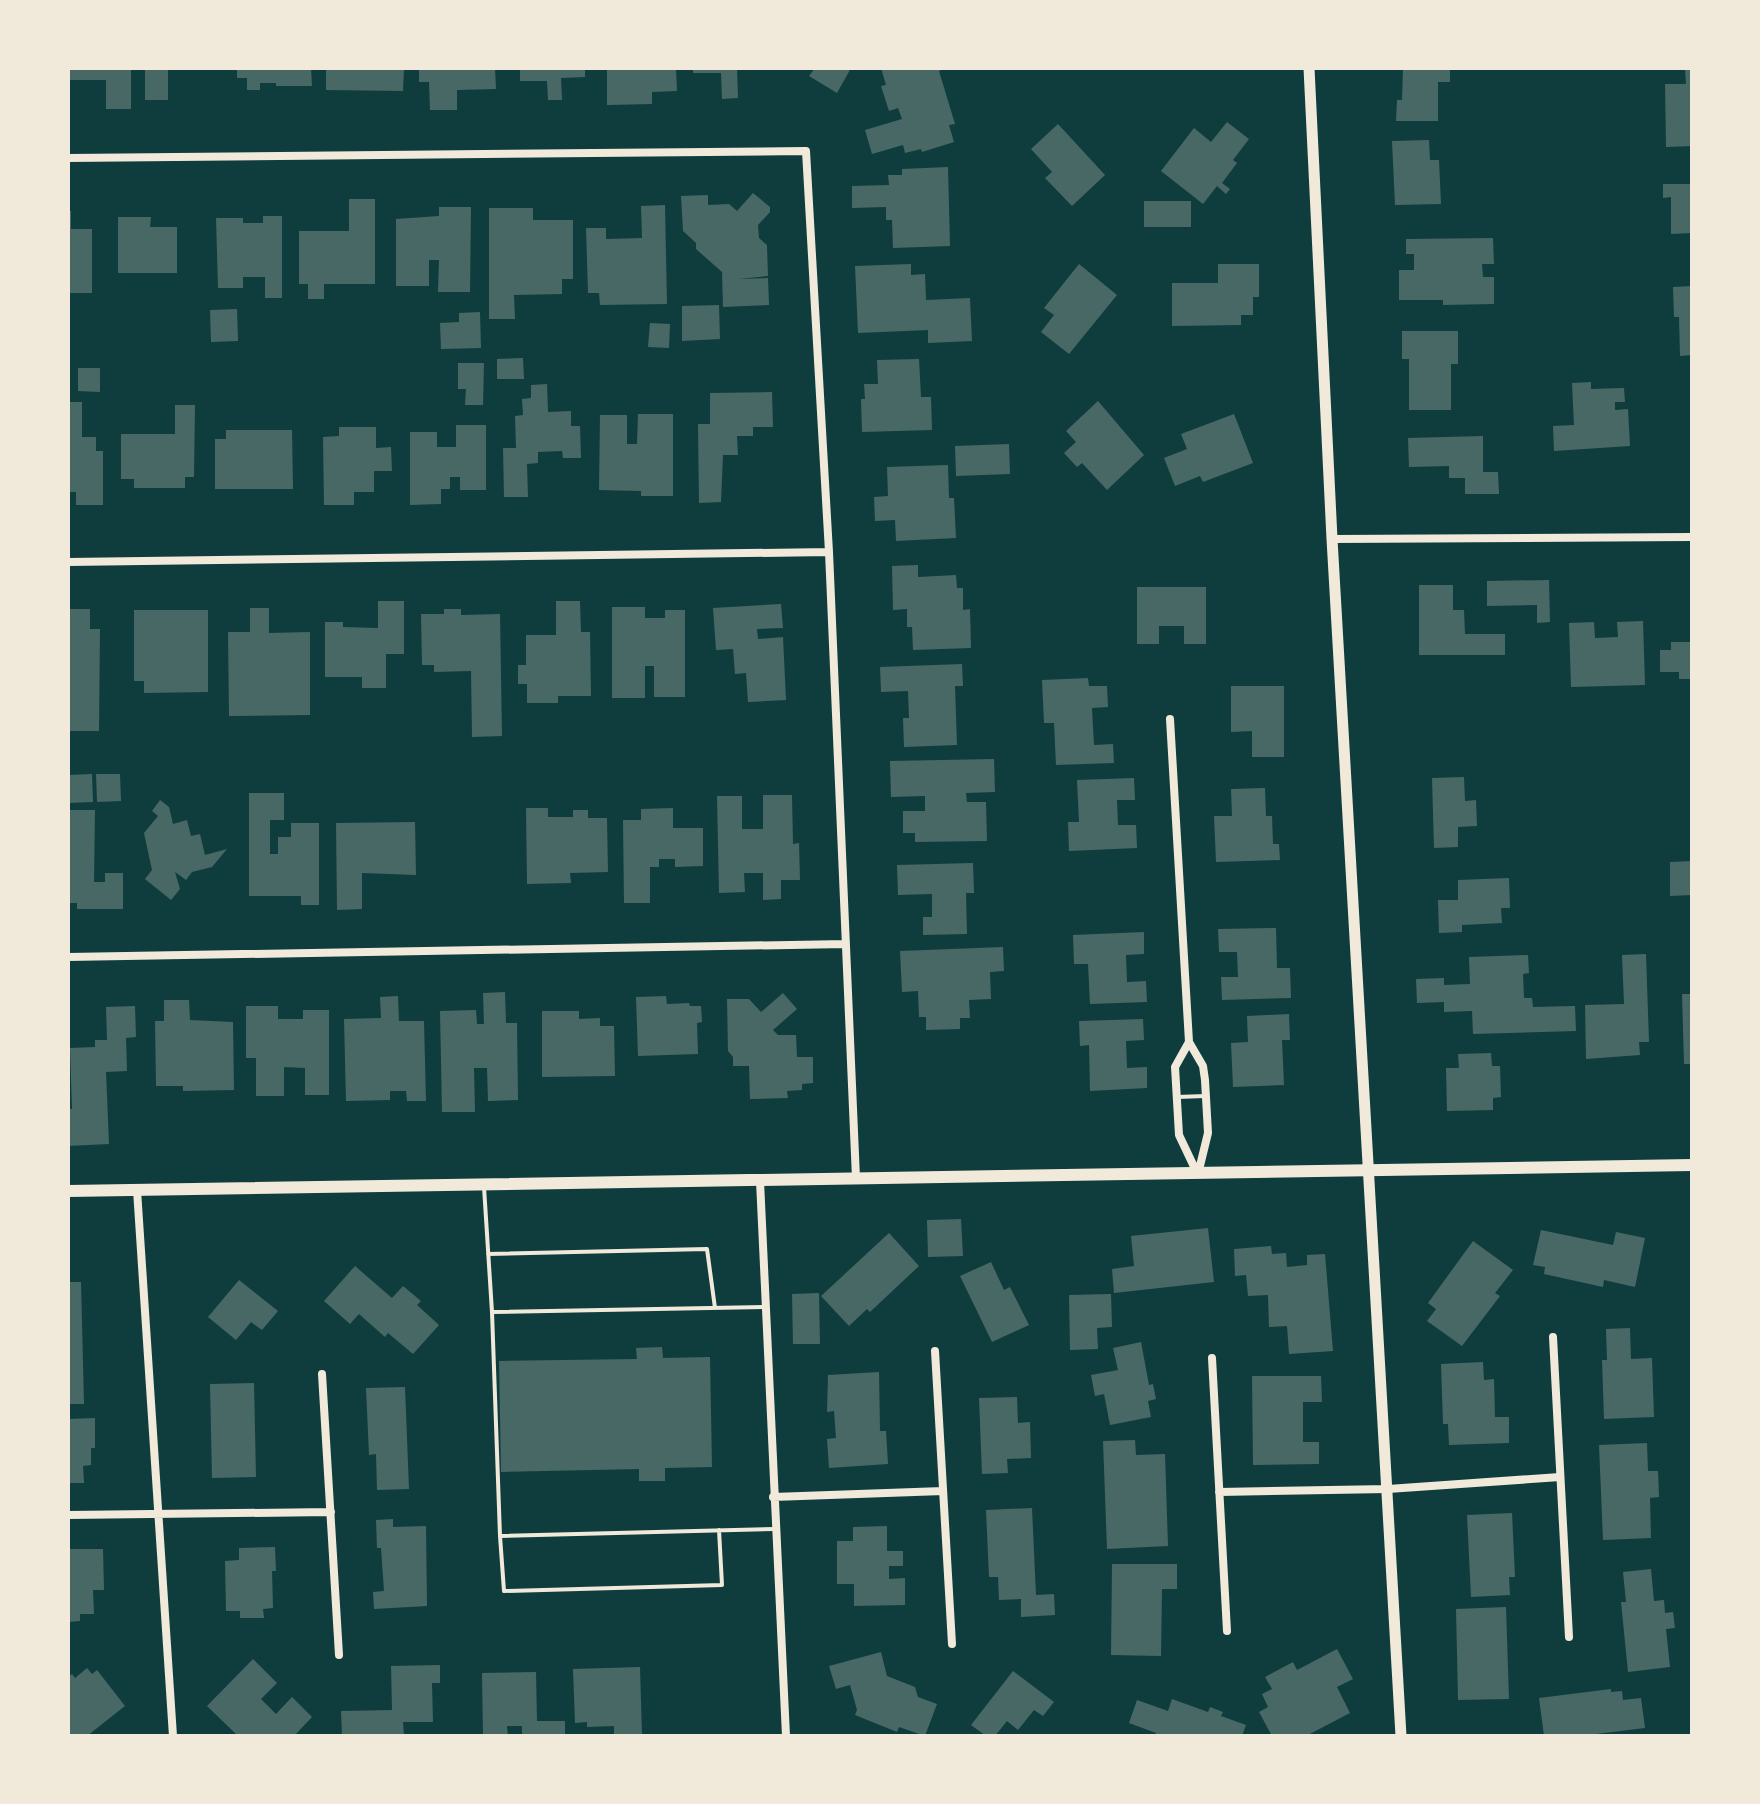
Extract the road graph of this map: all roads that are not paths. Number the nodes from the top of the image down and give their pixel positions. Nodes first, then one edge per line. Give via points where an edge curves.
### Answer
1 (1309, 68) edge
2 (68, 158) edge
3 (1692, 537) edge
4 (1332, 539) junction
5 (829, 552) junction
6 (68, 562) edge
7 (1170, 719) dead end
8 (846, 944) junction
9 (68, 957) edge
10 (1189, 1042) junction
11 (1205, 1096) junction
12 (1177, 1097) junction
13 (1692, 1165) edge
14 (1367, 1171) junction
15 (1198, 1174) junction
16 (856, 1178) junction
17 (760, 1181) junction
18 (483, 1185) junction
19 (137, 1190) junction
20 (68, 1191) edge
21 (488, 1254) junction
22 (765, 1307) junction
23 (715, 1308) junction
24 (492, 1312) junction
25 (1553, 1337) dead end
26 (935, 1351) dead end
27 (1212, 1358) dead end
28 (322, 1374) dead end
29 (1560, 1477) junction
30 (1388, 1489) junction
31 (943, 1491) junction
32 (1219, 1492) junction
33 (773, 1497) junction
34 (331, 1512) junction
35 (158, 1514) junction
36 (68, 1515) edge
37 (775, 1529) junction
38 (719, 1530) junction
39 (500, 1536) junction
40 (1227, 1631) dead end
41 (1569, 1637) dead end
42 (952, 1644) dead end
43 (339, 1655) dead end
44 (173, 1736) edge
45 (786, 1736) edge
46 (1401, 1736) edge

1 - 4 street
2 - 5 street via 806,151
3 - 4 street
4 - 14 street
5 - 6 street
5 - 8 street
7 - 10 street
8 - 9 street
8 - 16 street
10 - 11 street via 1203,1066
10 - 12 street via 1175,1067
11 - 12 lane
11 - 15 street via 1208,1133
12 - 15 street via 1179,1135
13 - 14 main road
14 - 15 main road
14 - 30 street
15 - 16 main road
16 - 17 main road
17 - 18 main road
17 - 22 street
18 - 19 main road
18 - 21 lane
19 - 20 main road
19 - 35 street
21 - 23 lane via 707,1249
21 - 24 lane
22 - 23 lane
22 - 33 street
23 - 24 lane
24 - 39 lane
25 - 29 street
26 - 31 street
27 - 32 street
28 - 34 street
29 - 30 street
29 - 41 street
30 - 32 street
30 - 46 street
31 - 33 street
31 - 42 street
32 - 40 street
33 - 37 street
34 - 35 street
34 - 43 street
35 - 36 street
35 - 44 street
37 - 38 lane
37 - 45 street
38 - 39 lane
38 - 39 lane via 722,1585 504,1591

